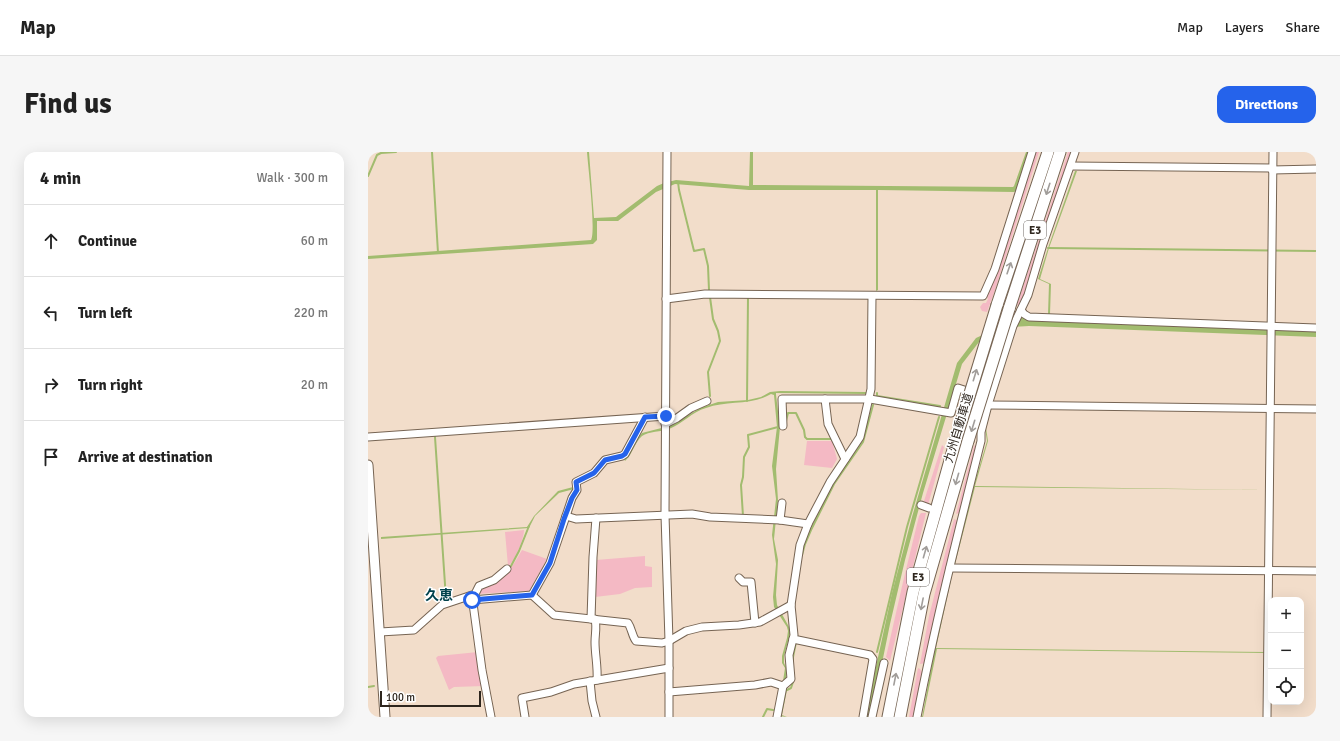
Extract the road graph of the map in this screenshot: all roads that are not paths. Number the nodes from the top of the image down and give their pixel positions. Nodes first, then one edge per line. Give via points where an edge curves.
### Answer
1 (667, 152) edge
2 (1032, 152) edge
3 (1048, 152) edge
4 (1060, 152) edge
5 (1075, 152) edge
6 (1272, 152) edge
7 (1071, 166) junction
8 (1272, 169) junction
9 (1316, 169) edge
10 (872, 296) junction
11 (666, 299) junction
12 (1021, 310) junction
13 (1270, 326) junction
14 (1316, 328) edge
15 (825, 399) junction
16 (870, 399) junction
17 (707, 401) dead end
18 (989, 402) junction
19 (1270, 408) junction
20 (1316, 409) edge
21 (666, 416) junction
22 (645, 417) junction
23 (666, 424) junction
24 (783, 426) dead end
25 (368, 437) edge
26 (845, 459) junction
27 (368, 465) edge
28 (782, 503) dead end
29 (921, 505) dead end
30 (929, 508) dead end
31 (665, 515) junction
32 (566, 516) junction
33 (596, 518) junction
34 (780, 520) junction
35 (808, 524) junction
36 (950, 568) junction
37 (507, 569) dead end
38 (1268, 571) junction
39 (1316, 571) edge
40 (372, 577) edge
41 (739, 578) dead end
42 (532, 595) junction
43 (472, 598) junction
44 (791, 605) junction
45 (593, 619) junction
46 (755, 623) junction
47 (380, 632) junction
48 (793, 639) junction
49 (669, 640) junction
50 (884, 663) dead end
51 (669, 668) junction
52 (594, 681) junction
53 (784, 686) junction
54 (669, 692) junction
55 (385, 717) edge
56 (491, 717) edge
57 (525, 717) edge
58 (596, 717) edge
59 (669, 717) edge
60 (777, 717) edge
61 (863, 717) edge
62 (872, 717) edge
63 (888, 717) edge
64 (900, 717) edge
65 (917, 717) edge
66 (1267, 717) edge

1 - 11 street
2 - 10 street via 995,269 983,296
63 -> 3 highway, 九州自動車道 / E3, bridge via 913,592 956,439
4 -> 64 highway, 九州自動車道 / E3, bridge via 968,441 924,594
5 - 7 street
6 - 8 street
7 - 8 street
7 - 12 street
8 - 9 street
8 - 13 street
10 - 11 street via 705,294
10 - 16 street
11 - 21 street
12 - 13 street via 1028,317
12 - 18 street via 1013,326
13 - 14 street
13 - 19 street
15 - 16 street
15 - 24 street via 782,399
15 - 26 street via 828,424
16 - 18 street via 951,413 958,388
16 - 26 street via 860,437
17 - 23 street
18 - 19 street
18 - 36 street via 981,441 958,517
19 - 20 street
19 - 38 street
21 - 22 street
21 - 23 street
22 - 25 street
22 - 32 street via 625,454 605,460 594,473 576,482 577,490
23 - 31 street
26 - 35 street
27 - 40 main road
28 - 34 street
29 - 30 street
31 - 33 street
31 - 34 street via 692,514
31 - 49 street
32 - 33 street via 576,519
32 - 42 street via 550,563
33 - 45 street
34 - 35 street
35 - 44 street via 800,545
36 - 38 street
36 - 65 street
37 - 43 street via 494,580 479,586
38 - 39 street
38 - 66 street
40 - 47 main road
41 - 46 street via 743,582 752,582
42 - 43 street
42 - 45 street via 554,615
43 - 47 street via 442,605 414,630
43 - 56 street
44 - 46 street
44 - 48 street
45 - 49 street via 628,623 636,641
45 - 52 street via 596,624 598,667
46 - 49 street via 702,627 686,631
47 - 55 main road
48 - 53 street via 789,655 791,679
48 - 61 street via 870,655 873,659
49 - 51 street
50 - 62 street
51 - 52 street
51 - 54 street
52 - 57 street via 522,698
52 - 58 street via 592,701
53 - 54 street via 771,682
53 - 60 street
54 - 59 street

